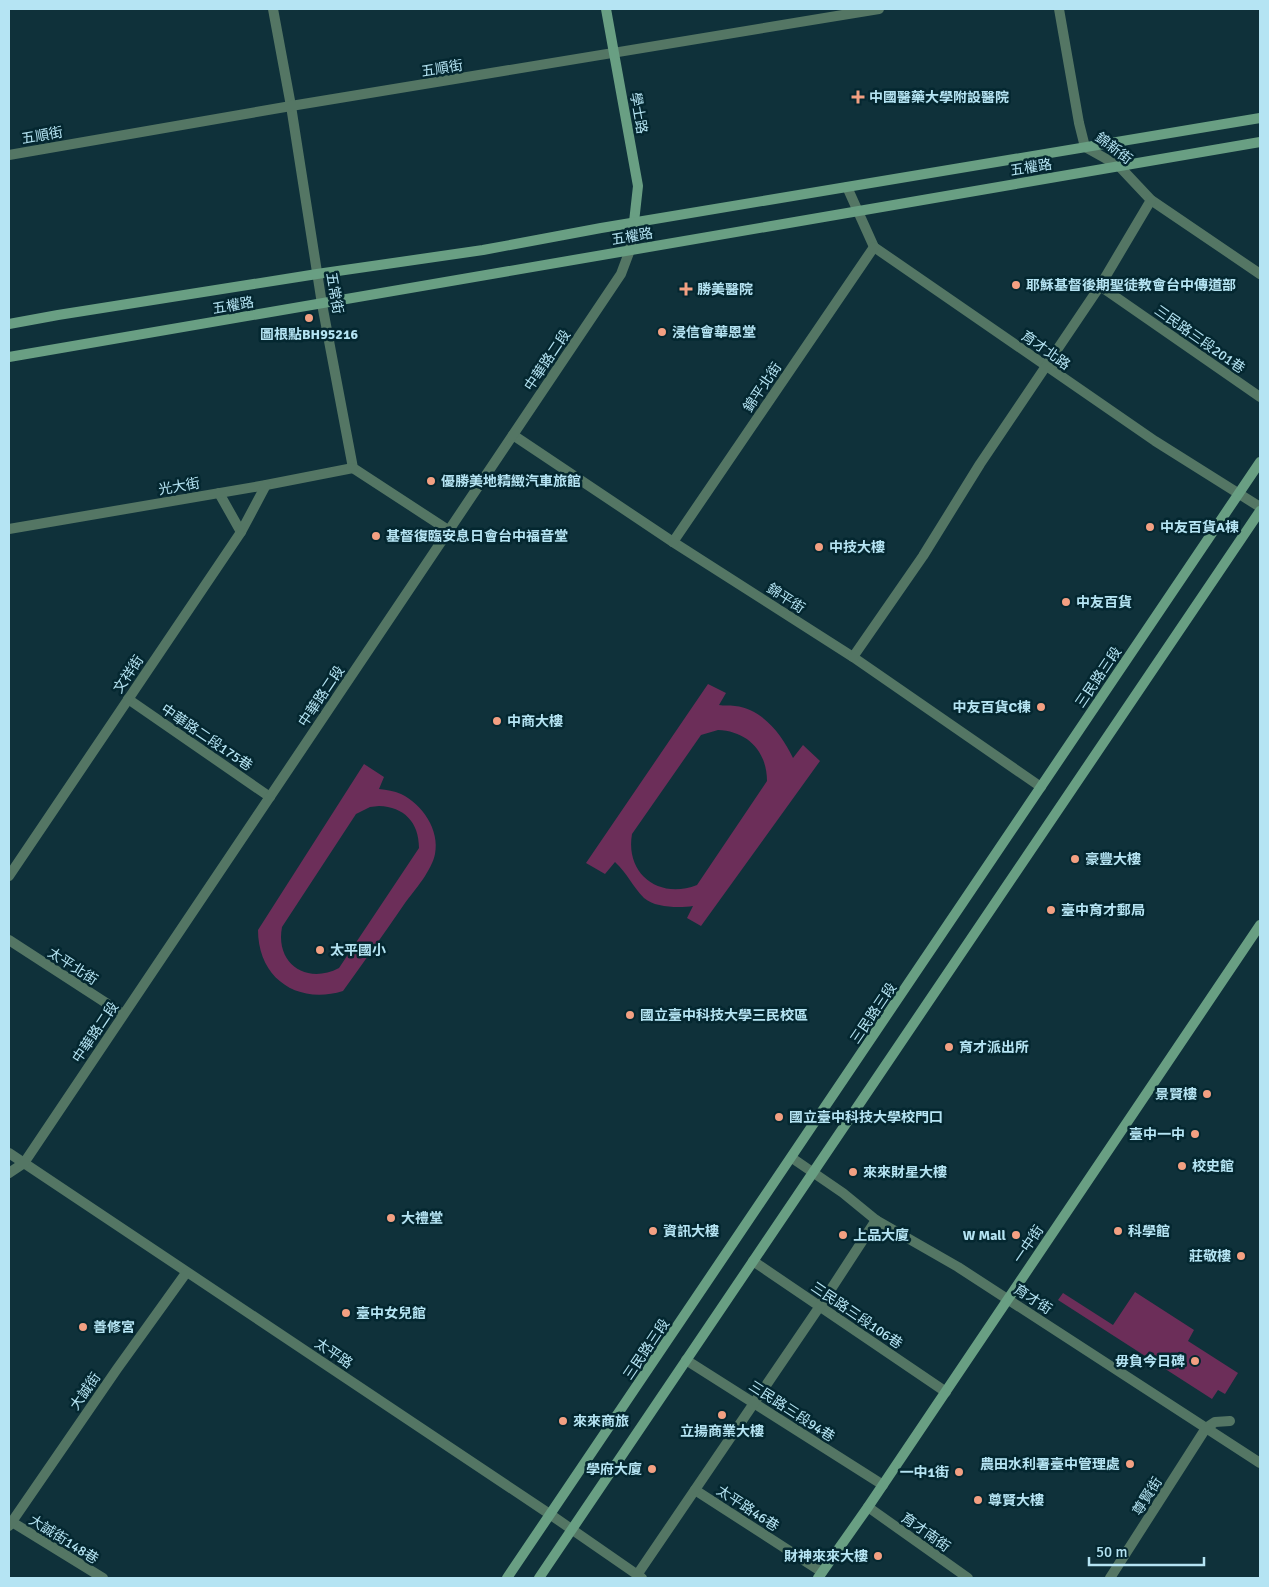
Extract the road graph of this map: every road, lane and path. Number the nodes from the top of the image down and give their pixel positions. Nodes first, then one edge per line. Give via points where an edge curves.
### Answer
1 (273, 9) edge
2 (606, 9) edge
3 (879, 9) edge
4 (1059, 9) edge
5 (832, 13) edge
6 (614, 53) junction
7 (291, 106) junction
8 (1260, 118) edge
9 (1260, 142) edge
10 (1085, 148) junction
11 (9, 155) edge
12 (1119, 166) junction
13 (847, 187) junction
14 (1151, 200) junction
15 (858, 211) junction
16 (634, 222) junction
17 (874, 247) junction
18 (630, 250) junction
19 (317, 274) junction
20 (1260, 274) edge
21 (1100, 286) junction
22 (322, 304) junction
23 (9, 324) edge
24 (9, 357) edge
25 (1045, 366) junction
26 (1260, 396) edge
27 (514, 435) junction
28 (1260, 462) edge
29 (353, 468) junction
30 (266, 485) junction
31 (219, 493) junction
32 (1238, 494) junction
33 (1260, 507) edge
34 (1260, 511) edge
35 (9, 529) edge
36 (448, 530) junction
37 (242, 532) junction
38 (673, 542) junction
39 (853, 657) junction
40 (128, 699) junction
41 (1040, 788) junction
42 (270, 797) junction
43 (9, 876) edge
44 (1260, 925) edge
45 (9, 940) edge
46 (123, 1014) junction
47 (9, 1153) edge
48 (792, 1158) junction
49 (24, 1163) junction
50 (814, 1172) junction
51 (9, 1173) edge
52 (876, 1220) junction
53 (753, 1261) junction
54 (186, 1273) junction
55 (1008, 1300) junction
56 (820, 1306) junction
57 (686, 1360) junction
58 (946, 1392) junction
59 (755, 1403) junction
60 (1230, 1421) dead end
61 (1206, 1428) junction
62 (1260, 1463) edge
63 (882, 1485) junction
64 (696, 1490) junction
65 (868, 1507) junction
66 (550, 1515) junction
67 (10, 1524) edge
68 (572, 1530) junction
69 (820, 1575) edge
70 (640, 1576) edge
71 (103, 1578) edge
72 (507, 1578) edge
73 (539, 1578) edge
74 (968, 1578) edge
75 (1110, 1578) edge

1 - 7 street, 五常街
2 - 6 main road, 學士路
3 - 5 street, 五順街
4 - 10 street, 錦新街
5 - 6 street, 五順街
6 - 7 street, 五順街
6 - 16 main road, 學士路 via 638,186
7 - 11 street, 五順街
7 - 19 street, 五常街
8 - 10 main road, 五權路
9 - 12 main road, 五權路
10 - 12 street, 錦新街
10 - 13 main road, 五權路
12 - 14 street, 錦新街
12 - 15 main road, 五權路
13 - 15 street
13 - 16 main road, 五權路
14 - 20 street, 錦新街
14 - 21 street
15 - 17 street
15 - 18 main road, 五權路
16 - 18 street, 中華路二段
16 - 19 main road, 五權路 via 484,250
17 - 25 street, 育才北路
17 - 38 street, 錦平北街
18 - 22 main road, 五權路
18 - 27 street, 中華路二段 via 621,274
19 - 22 street, 五常街
19 - 23 main road, 五權路
21 - 25 street
21 - 26 street, 三民路三段201巷
22 - 24 main road, 五權路
22 - 29 street, 五常街
25 - 32 street, 育才北路
25 - 39 street
27 - 36 street, 中華路二段
27 - 38 street, 錦平街
28 - 32 main road, 三民路三段
29 - 30 street, 光大街
29 - 36 street
30 - 31 street, 光大街
30 - 37 street, 文祥街
31 - 35 street, 光大街
31 - 37 street
32 - 33 street, 育才北路
32 - 41 main road, 三民路三段
34 - 50 main road
36 - 42 street, 中華路二段
37 - 40 street, 文祥街
38 - 39 street, 錦平街
39 - 41 street, 錦平街
40 - 42 street, 中華路二段175巷
40 - 43 street, 文祥街
41 - 48 main road, 三民路三段
42 - 46 street, 中華路二段
44 - 55 main road, 一中街
45 - 46 street, 太平北街
46 - 49 street, 中華路二段
47 - 49 street, 太平路
48 - 50 street, 育才街
48 - 66 main road, 三民路三段
49 - 51 street, 中華路二段
49 - 54 street, 太平路
50 - 52 street, 育才街
50 - 53 main road
52 - 55 street, 育才街
52 - 56 street
53 - 56 street, 三民路三段106巷
53 - 57 main road
54 - 66 street, 太平路
54 - 67 street, 大誠街
55 - 58 main road, 一中街
55 - 61 street, 育才街
56 - 58 street, 三民路三段106巷
56 - 59 street
57 - 59 street, 三民路三段94巷
57 - 68 main road
58 - 63 main road, 一中街
59 - 63 street, 三民路三段94巷
59 - 64 street
60 - 61 street via 1215,1422
61 - 62 street, 育才街
61 - 75 street, 尊賢街
63 - 65 main road, 一中街
64 - 69 street, 太平路46巷
64 - 70 street, 太平路46巷
65 - 69 main road, 一中街
65 - 74 street, 育才南街
66 - 68 street, 太平路
66 - 72 main road, 三民路三段
67 - 71 street, 大誠街148巷
68 - 70 street, 太平路
68 - 73 main road

